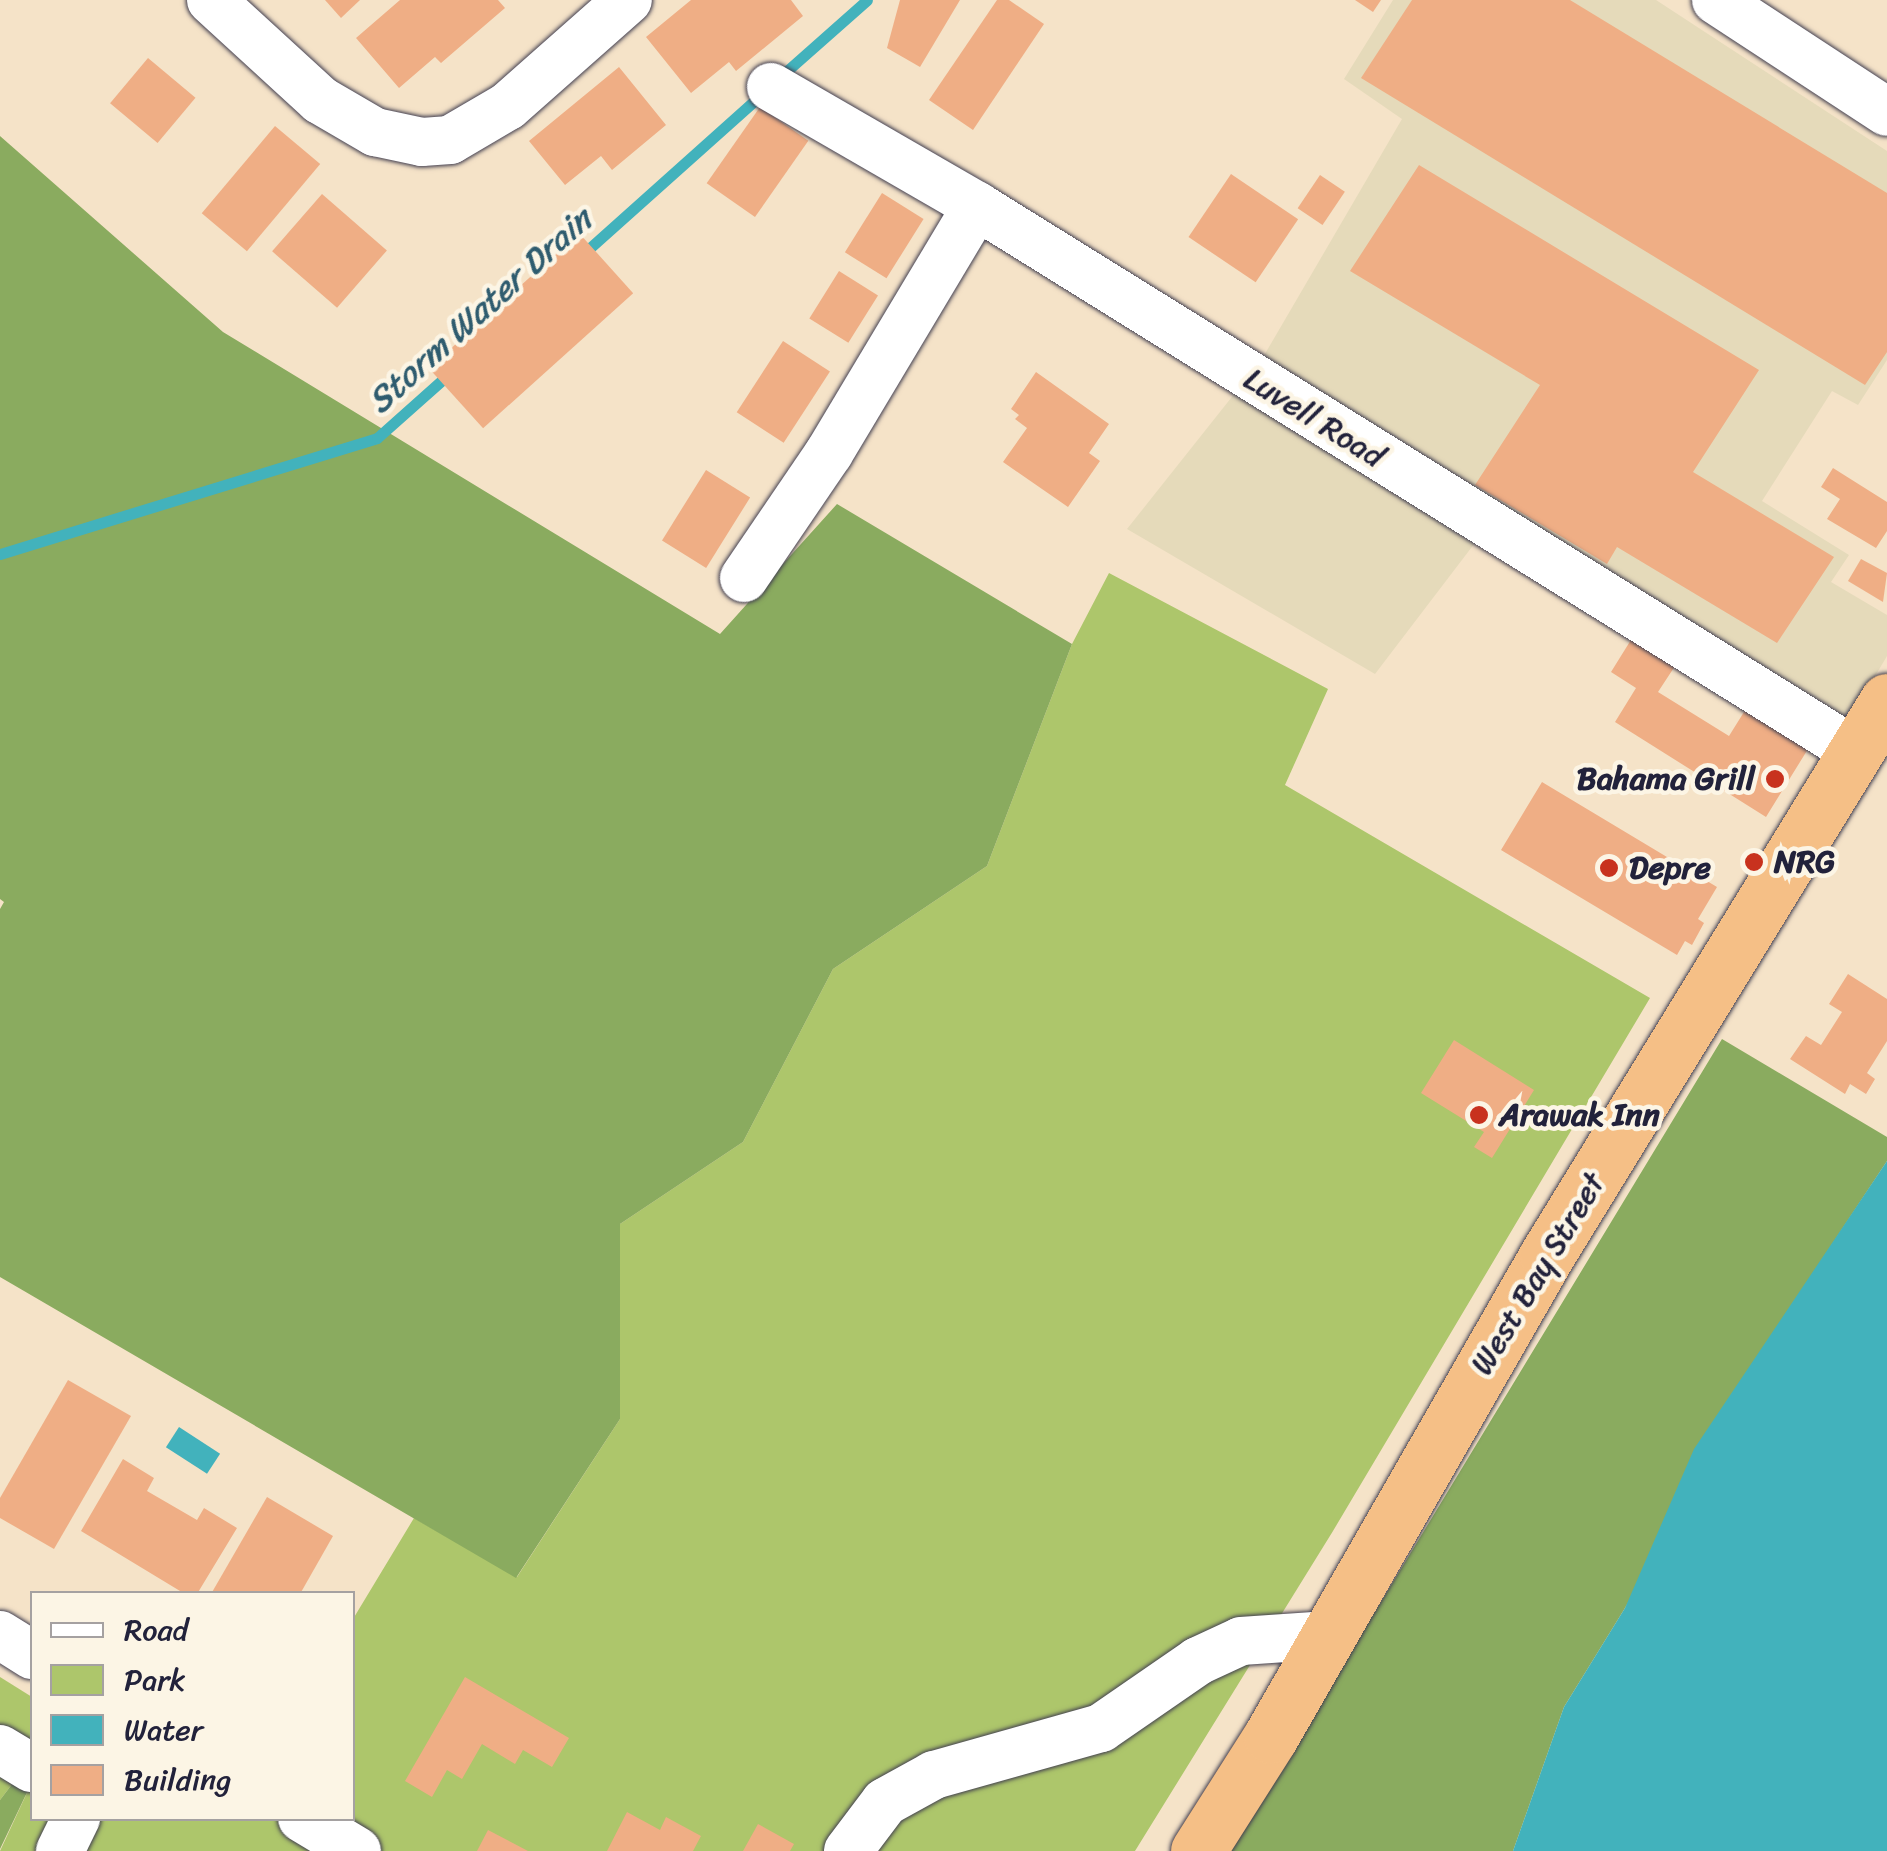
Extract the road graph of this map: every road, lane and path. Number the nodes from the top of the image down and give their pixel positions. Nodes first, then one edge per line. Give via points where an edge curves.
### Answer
1 (628, 0) edge
2 (1716, 0) edge
3 (224, 4) edge
4 (771, 87) dead end
5 (1887, 112) edge
6 (977, 206) junction
7 (744, 578) dead end
8 (1887, 701) edge
9 (1856, 752) junction
10 (0, 1635) edge
11 (1328, 1635) junction
12 (30, 1654) edge
13 (0, 1749) edge
14 (30, 1767) edge
15 (75, 1821) edge
16 (307, 1821) edge
17 (60, 1851) edge
18 (357, 1851) edge
19 (848, 1851) edge
20 (1198, 1851) edge

1 - 3 street via 508,106 450,140 422,142 375,132 334,109
2 - 5 street
4 - 6 street, Luvell Road
6 - 7 street via 829,453
6 - 9 street, Luvell Road
8 - 9 highway, West Bay Street
9 - 11 highway, West Bay Street via 1548,1255
10 - 12 street
11 - 19 street via 1241,1641 1198,1661 1101,1728 934,1776 885,1802
11 - 20 highway, West Bay Street
13 - 14 street
15 - 17 street
16 - 18 street

